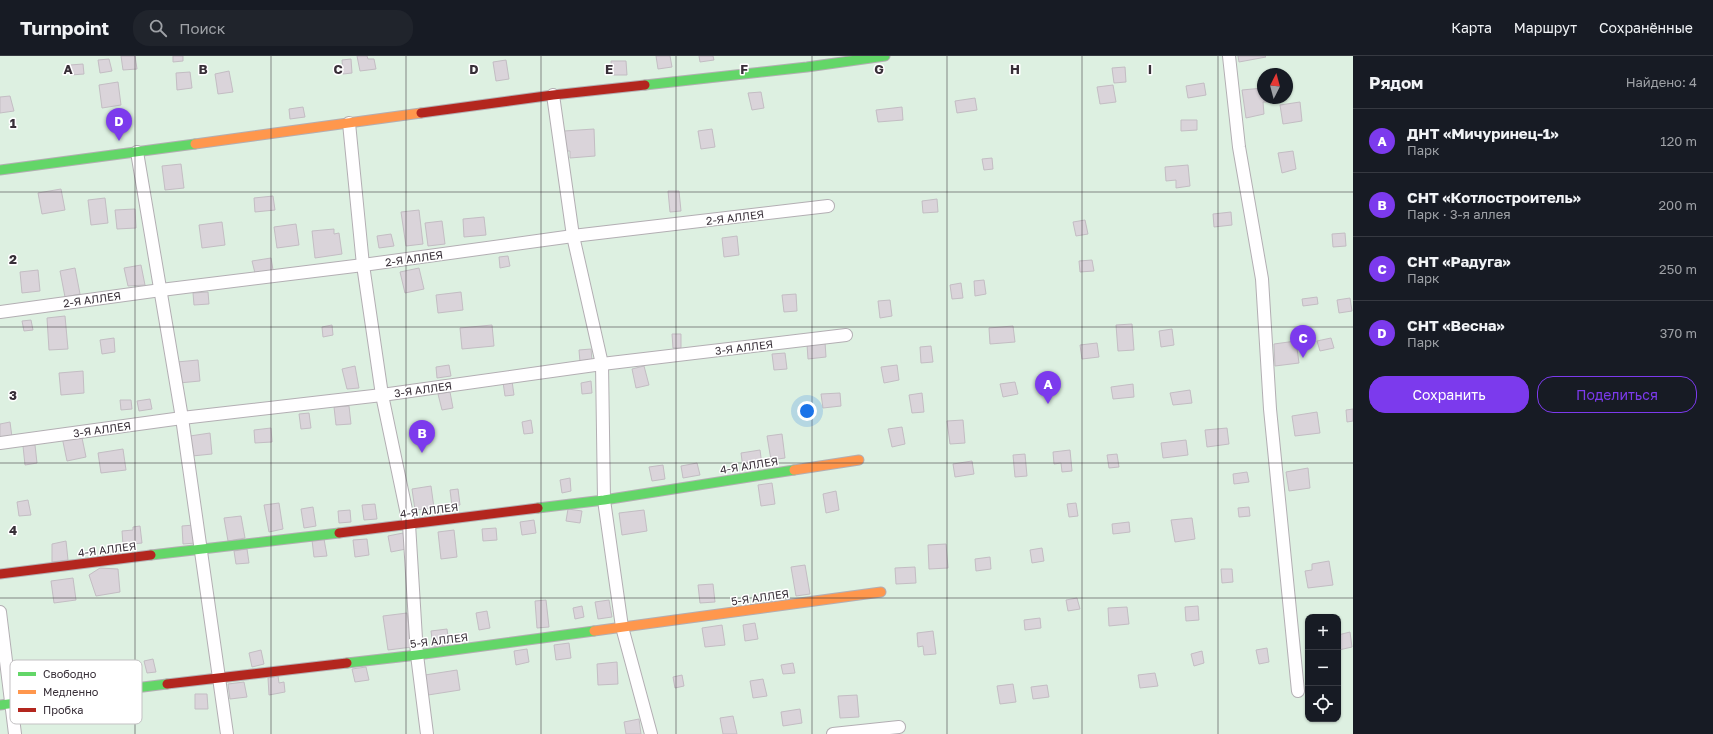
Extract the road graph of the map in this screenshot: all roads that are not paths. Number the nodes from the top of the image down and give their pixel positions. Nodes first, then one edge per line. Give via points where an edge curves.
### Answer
1 (885, 56) edge
2 (1229, 56) edge
3 (553, 96) junction
4 (349, 123) junction
5 (137, 152) junction
6 (0, 170) edge
7 (828, 206) dead end
8 (573, 236) junction
9 (363, 265) junction
10 (161, 290) junction
11 (0, 312) edge
12 (846, 335) dead end
13 (602, 364) junction
14 (382, 395) junction
15 (182, 418) junction
16 (0, 443) edge
17 (859, 460) dead end
18 (604, 500) junction
19 (409, 524) junction
20 (201, 549) junction
21 (0, 574) edge
22 (881, 592) dead end
23 (0, 612) edge
24 (622, 628) junction
25 (417, 655) junction
26 (218, 677) junction
27 (142, 687) edge
28 (10, 689) edge
29 (1298, 691) dead end
30 (10, 704) edge
31 (0, 705) edge
32 (14, 724) edge
33 (899, 727) dead end
34 (15, 734) edge
35 (227, 734) edge
36 (427, 734) edge
37 (651, 734) edge
38 (833, 734) edge

1 - 3 street
2 - 29 street via 1239,148 1262,279 1270,409
3 - 4 street
3 - 8 street
4 - 5 street
4 - 9 street
5 - 6 street
5 - 10 street
7 - 8 street, 2-Я АЛЛЕЯ
8 - 9 street, 2-Я АЛЛЕЯ
8 - 13 street
9 - 10 street, 2-Я АЛЛЕЯ
9 - 14 street
10 - 11 street, 2-Я АЛЛЕЯ
10 - 15 street
12 - 13 street, 3-Я АЛЛЕЯ
13 - 14 street, 3-Я АЛЛЕЯ
13 - 18 street
14 - 15 street, 3-Я АЛЛЕЯ
14 - 19 street
15 - 16 street, 3-Я АЛЛЕЯ
15 - 20 street
17 - 18 street, 4-Я АЛЛЕЯ
18 - 19 street, 4-Я АЛЛЕЯ
18 - 24 street
19 - 20 street, 4-Я АЛЛЕЯ
19 - 25 street
20 - 21 street, 4-Я АЛЛЕЯ
20 - 26 street
22 - 24 street, 5-Я АЛЛЕЯ
23 - 28 street
24 - 25 street, 5-Я АЛЛЕЯ
24 - 37 street
25 - 26 street, 5-Я АЛЛЕЯ
25 - 36 street
26 - 27 street, 5-Я АЛЛЕЯ
26 - 35 street
30 - 31 street, 5-Я АЛЛЕЯ
32 - 34 street
33 - 38 street

